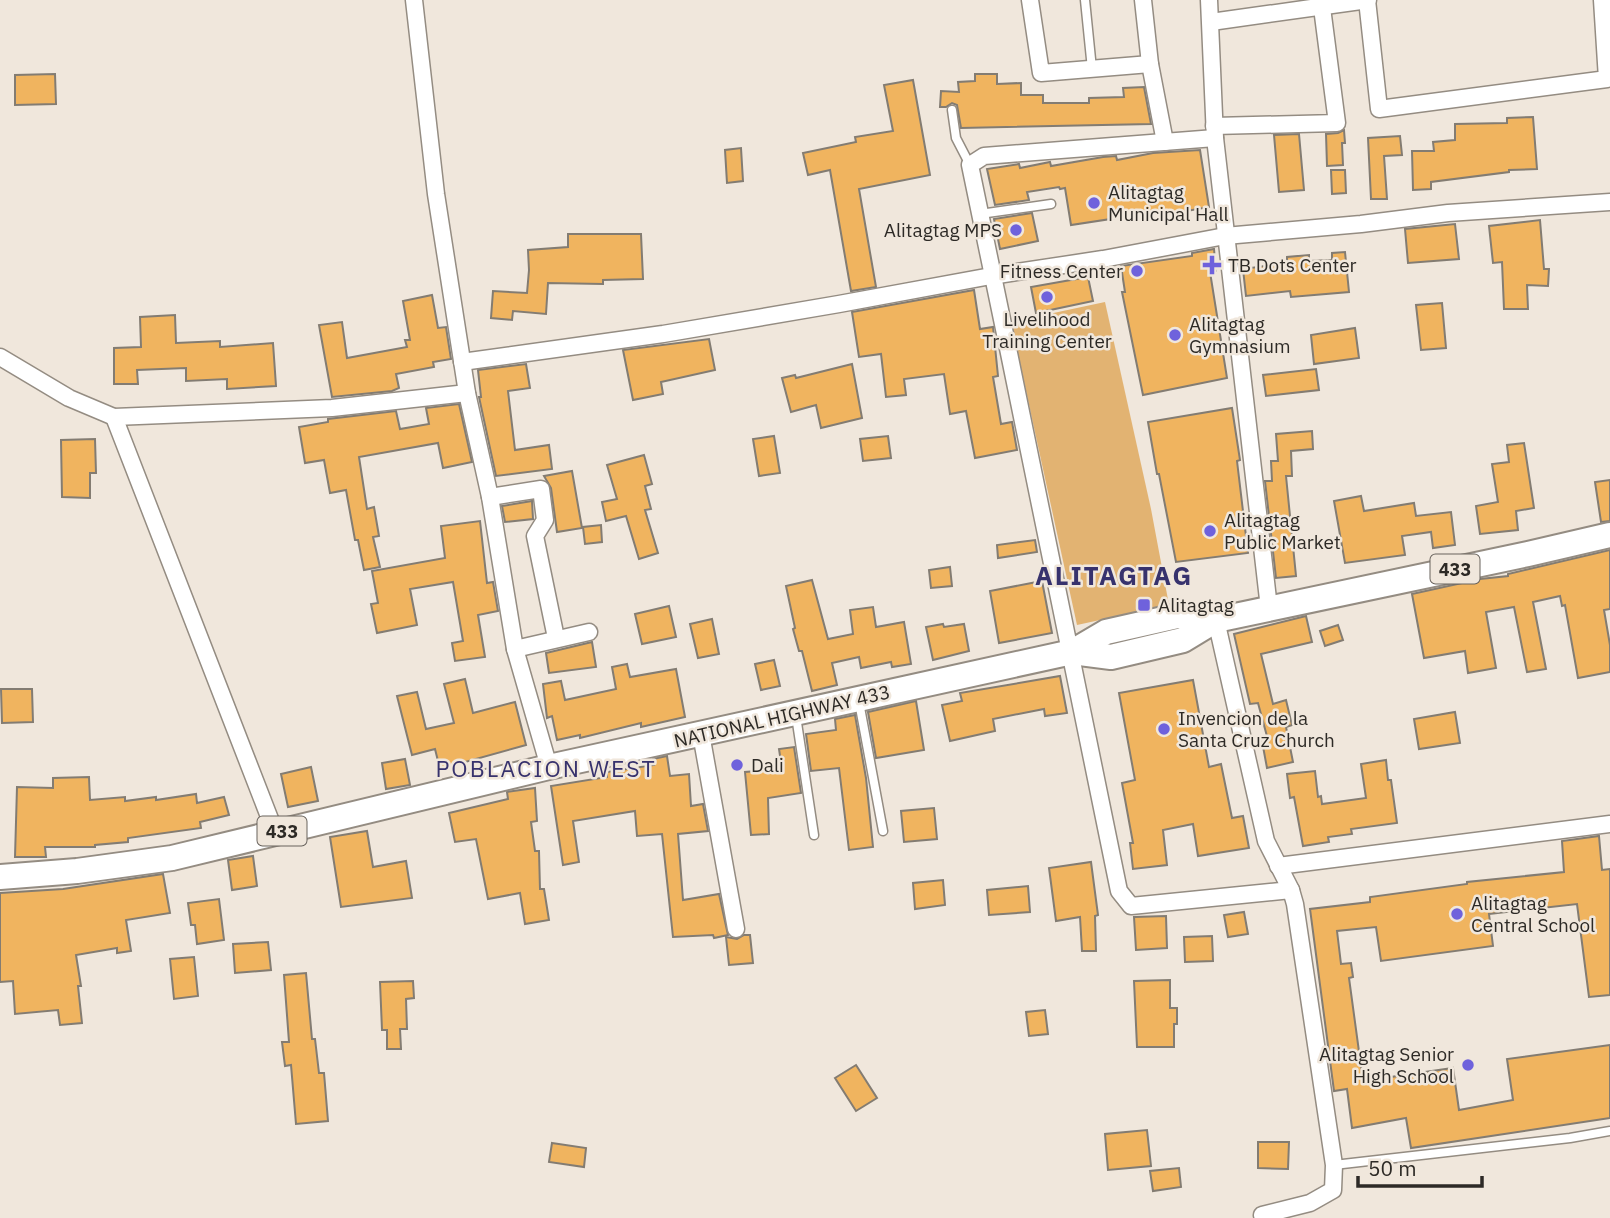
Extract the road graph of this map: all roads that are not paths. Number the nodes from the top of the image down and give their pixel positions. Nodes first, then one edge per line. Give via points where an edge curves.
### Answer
1 (414, 0) edge
2 (1030, 0) edge
3 (1085, 0) edge
4 (1143, 0) edge
5 (1209, 0) edge
6 (1367, 0) edge
7 (1602, 0) edge
8 (1322, 3) edge
9 (1211, 22) junction
10 (1150, 64) junction
11 (1092, 69) junction
12 (952, 110) dead end
13 (1215, 132) junction
14 (1165, 142) junction
15 (970, 165) junction
16 (1610, 202) edge
17 (1051, 204) dead end
18 (980, 214) junction
19 (1225, 236) junction
20 (991, 276) junction
21 (0, 357) edge
22 (462, 362) junction
23 (467, 393) junction
24 (114, 417) junction
25 (490, 497) junction
26 (1610, 535) edge
27 (1269, 608) junction
28 (1216, 620) junction
29 (589, 632) dead end
30 (556, 638) junction
31 (515, 649) junction
32 (1072, 652) junction
33 (859, 699) junction
34 (796, 713) junction
35 (701, 734) junction
36 (549, 766) junction
37 (1610, 824) edge
38 (883, 831) dead end
39 (275, 832) junction
40 (814, 835) dead end
41 (1278, 866) junction
42 (0, 877) edge
43 (1291, 890) junction
44 (736, 929) dead end
45 (1610, 1131) edge
46 (1334, 1165) junction
47 (1263, 1218) edge

1 - 22 street via 436,194
2 - 11 street via 1041,73
3 - 11 lane
4 - 10 street
5 - 9 street
6 - 7 street via 1379,108 1607,79
6 - 8 street
8 - 9 street
8 - 13 street via 1337,122
9 - 13 street
10 - 11 street
10 - 14 street
12 - 15 lane via 956,138
13 - 14 street
13 - 19 street
14 - 15 street via 984,156
15 - 18 street
16 - 19 street via 1448,212
17 - 18 lane
18 - 20 street
19 - 20 street
19 - 27 street
20 - 22 street via 663,334
20 - 32 street
21 - 24 street via 69,398
22 - 23 street
23 - 24 street via 332,408
23 - 25 street
24 - 39 street
25 - 30 street via 541,489 545,520 535,536
25 - 31 street
26 - 27 main road, NATIONAL HIGHWAY 433 / 433
27 - 28 main road, NATIONAL HIGHWAY 433 / 433
28 - 32 main road, NATIONAL HIGHWAY 433 / 433 via 1182,640 1111,657
28 - 41 street via 1266,841
29 - 30 street
30 - 31 street
31 - 36 street
32 - 33 main road, NATIONAL HIGHWAY 433 / 433
32 - 43 street via 1119,891 1131,906
33 - 34 main road, NATIONAL HIGHWAY 433 / 433
33 - 38 lane
34 - 35 main road, NATIONAL HIGHWAY 433 / 433
34 - 40 lane
35 - 36 main road, NATIONAL HIGHWAY 433 / 433
35 - 44 street
36 - 39 main road, NATIONAL HIGHWAY 433 / 433
37 - 41 street
39 - 42 main road, NATIONAL HIGHWAY 433 / 433 via 172,858
41 - 43 street
43 - 46 street
45 - 46 lane
46 - 47 street via 1333,1190 1310,1203

